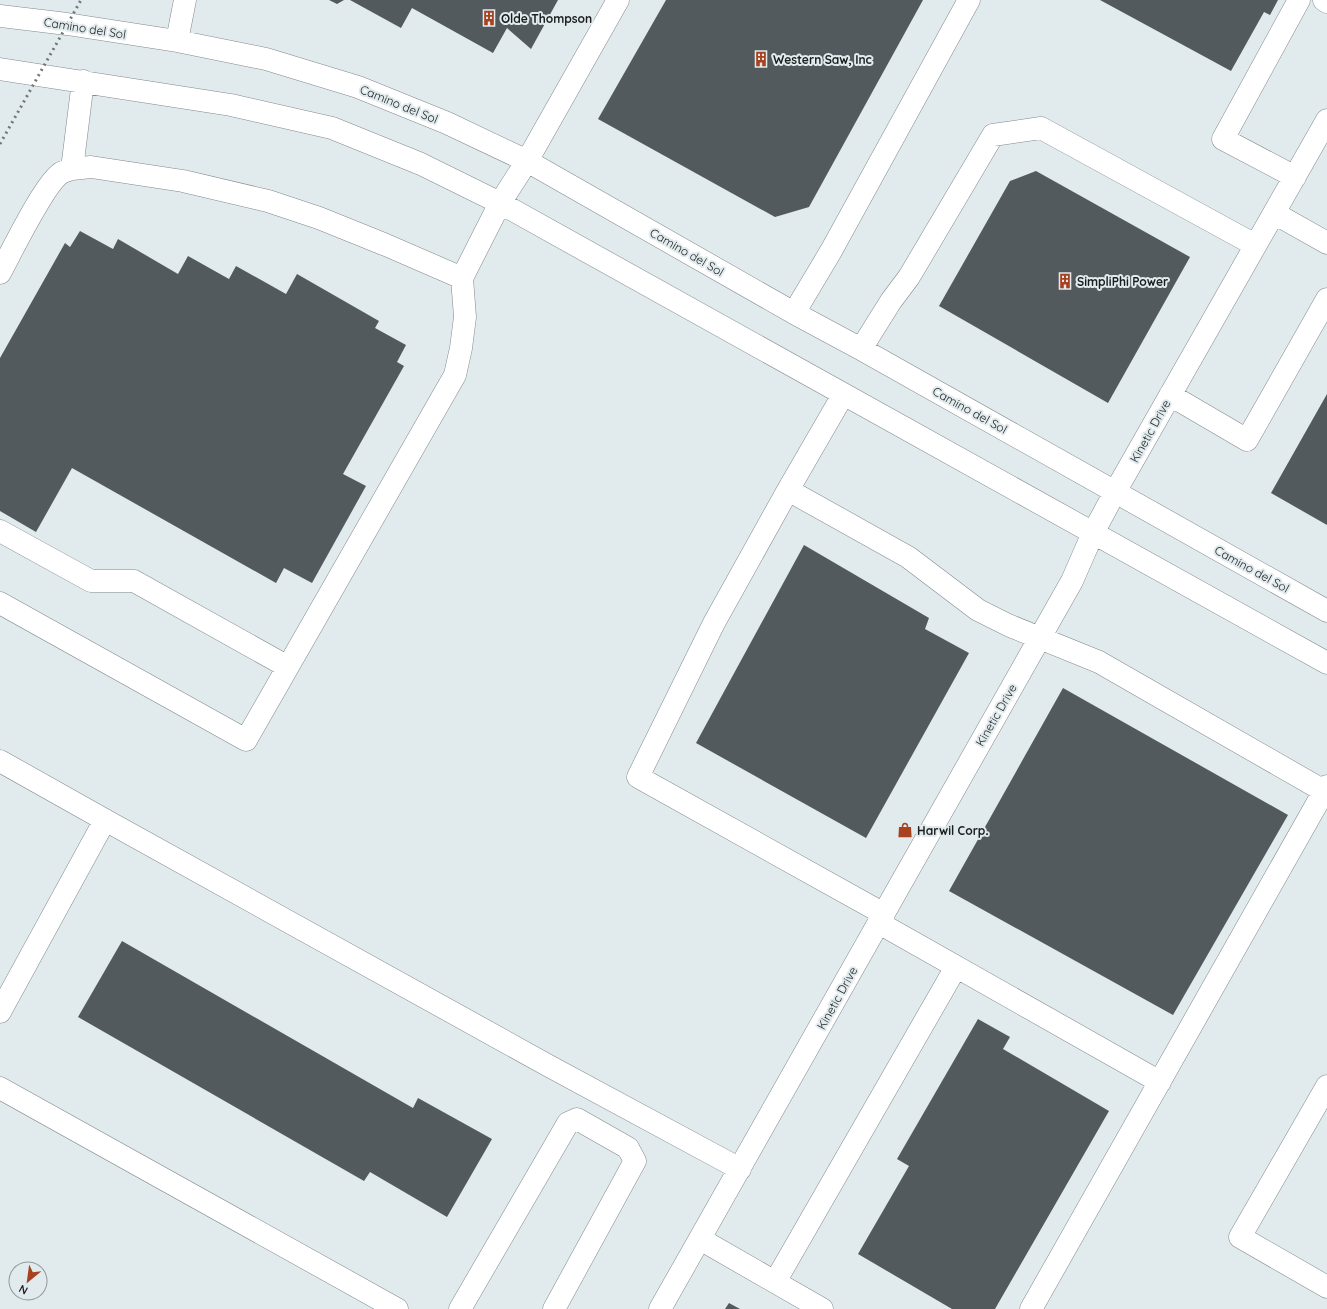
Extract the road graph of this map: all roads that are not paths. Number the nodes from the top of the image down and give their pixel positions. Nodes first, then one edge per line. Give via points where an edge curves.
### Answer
1 (185, 0) edge
2 (618, 0) edge
3 (969, 0) edge
4 (1299, 0) edge
5 (1324, 0) edge
6 (1327, 2) edge
7 (0, 16) edge
8 (177, 41) junction
9 (0, 68) edge
10 (83, 82) junction
11 (1327, 120) edge
12 (527, 161) junction
13 (72, 169) junction
14 (1295, 177) junction
15 (500, 203) junction
16 (1274, 212) junction
17 (1327, 243) edge
18 (1255, 245) junction
19 (0, 273) edge
20 (462, 278) junction
21 (1327, 299) edge
22 (794, 313) junction
23 (861, 349) junction
24 (843, 395) junction
25 (1170, 395) junction
26 (788, 490) junction
27 (1116, 492) junction
28 (0, 531) edge
29 (1093, 533) junction
30 (0, 603) edge
31 (1327, 612) edge
32 (1040, 638) junction
33 (1327, 663) edge
34 (288, 667) junction
35 (0, 761) edge
36 (1326, 788) edge
37 (105, 820) junction
38 (881, 918) junction
39 (956, 967) junction
40 (0, 1012) edge
41 (1160, 1082) junction
42 (1327, 1086) edge
43 (0, 1088) edge
44 (740, 1169) junction
45 (700, 1239) junction
46 (775, 1282) junction
47 (1327, 1287) edge
48 (398, 1309) edge
49 (460, 1309) edge
50 (554, 1309) edge
51 (660, 1309) edge
52 (822, 1309) edge
53 (1031, 1309) edge

1 - 8 street
2 - 12 street
3 - 22 street via 831,251
4 - 14 street via 1223,139
5 - 6 street
7 - 8 street, Camino del Sol
8 - 12 street, Camino del Sol via 266,59 358,87 447,123
9 - 10 street
10 - 13 street
10 - 15 street via 231,105 332,128 421,164
11 - 14 street, Kinetic Drive
12 - 15 street
12 - 22 street, Camino del Sol
13 - 19 street via 60,174 51,183
13 - 20 street via 92,167 183,181 268,201 319,218
14 - 16 street, Kinetic Drive
15 - 20 street
15 - 24 street
16 - 17 street
16 - 18 street, Kinetic Drive
18 - 23 street via 1041,128 992,135 913,271 891,300
18 - 25 street, Kinetic Drive
20 - 34 street via 464,317 455,375
21 - 25 street via 1247,440
22 - 23 street, Camino del Sol
23 - 27 street, Camino del Sol
24 - 26 street
24 - 29 street
25 - 27 street, Kinetic Drive
26 - 32 street via 908,558 978,610
26 - 38 street via 714,623 638,777
27 - 29 street, Kinetic Drive
27 - 31 street, Camino del Sol
28 - 34 street via 90,581 134,581
29 - 32 street, Kinetic Drive via 1072,581
29 - 33 street
30 - 34 street via 246,740
32 - 36 street via 1099,662
32 - 38 street, Kinetic Drive
35 - 37 street
36 - 41 street
37 - 40 street
37 - 44 street via 548,1066
38 - 39 street
38 - 44 street, Kinetic Drive
39 - 41 street
39 - 46 street
41 - 53 street
42 - 47 street via 1240,1237
43 - 48 street
44 - 45 street, Kinetic Drive
45 - 46 street
45 - 51 street, Kinetic Drive
46 - 52 street
49 - 50 street via 568,1123 577,1119 628,1148 635,1161

